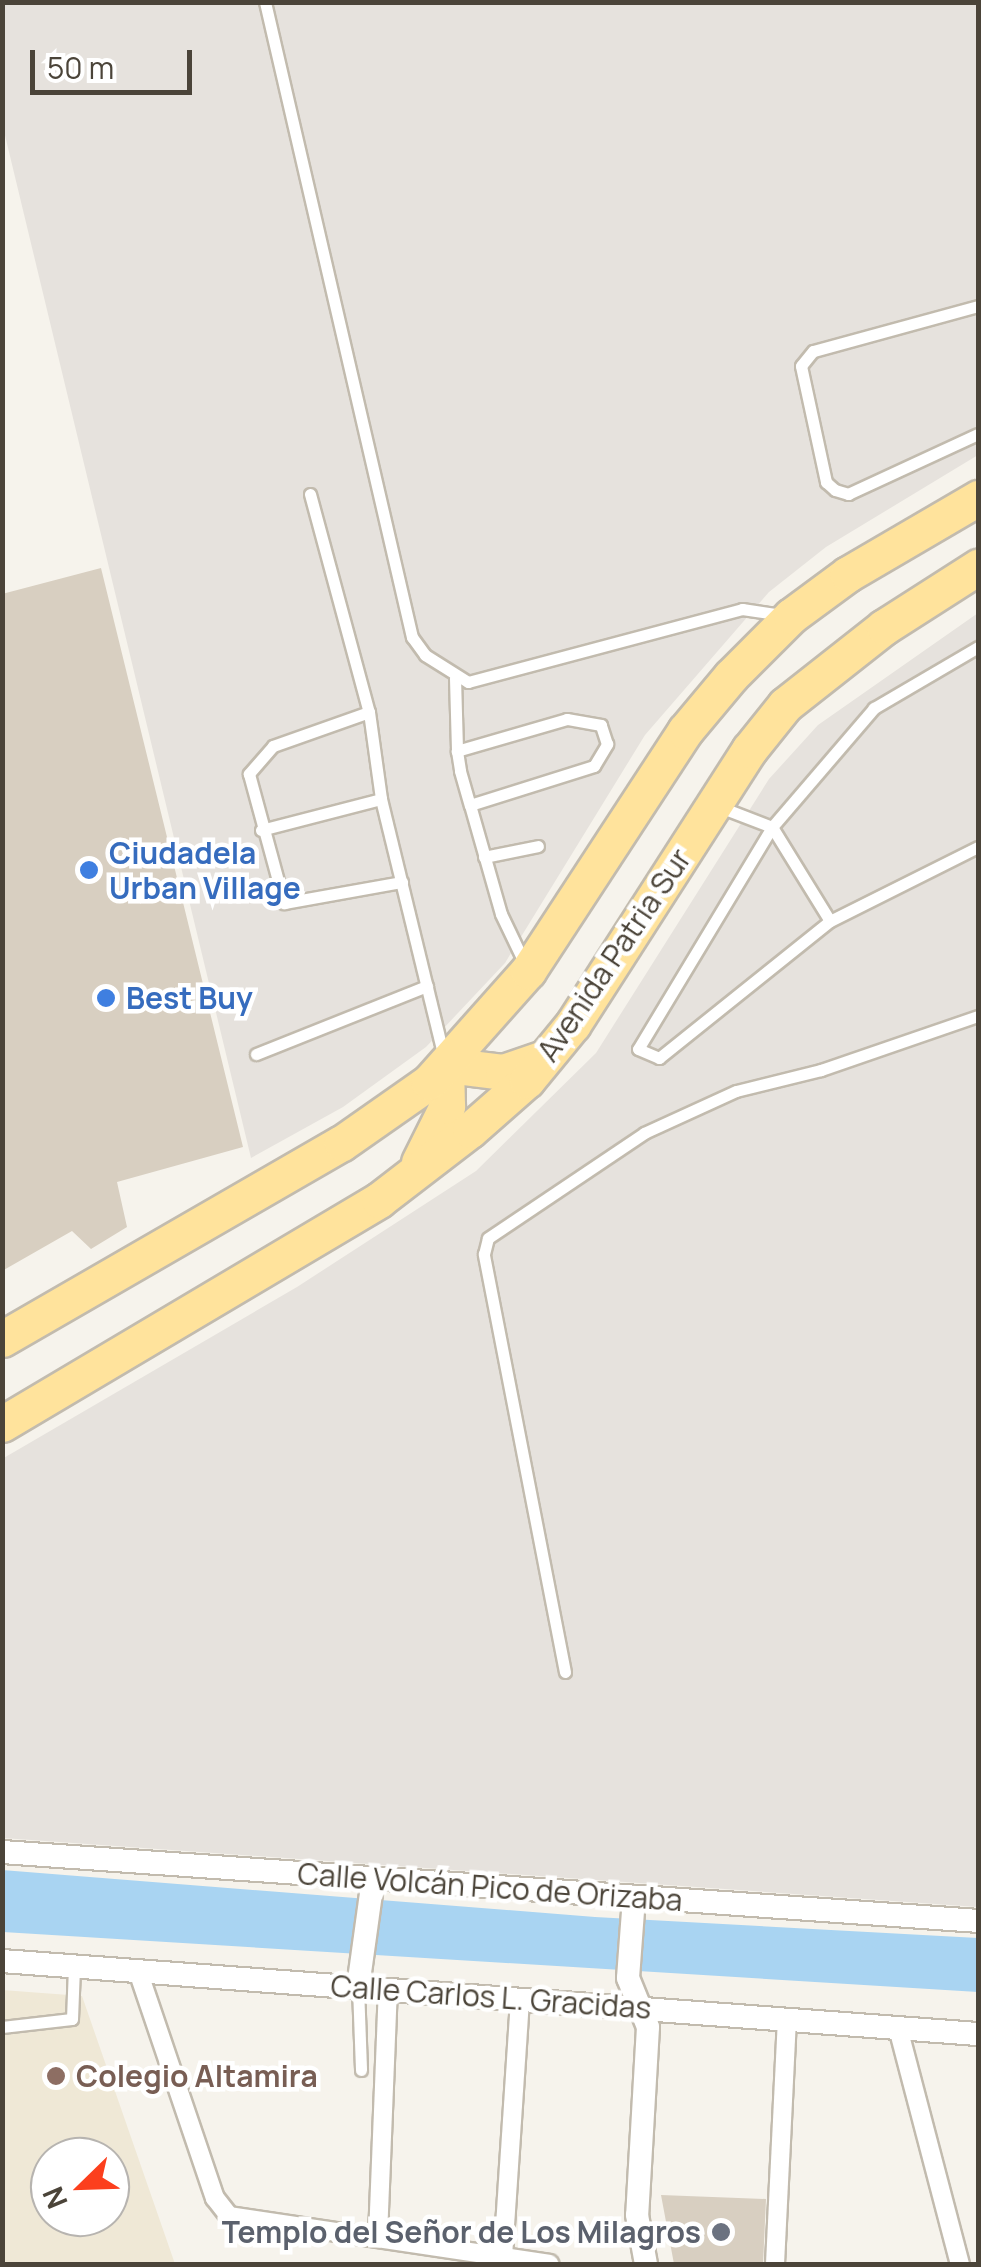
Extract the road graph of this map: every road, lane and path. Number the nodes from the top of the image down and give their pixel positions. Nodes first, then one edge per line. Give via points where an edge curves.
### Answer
1 (266, 2) edge
2 (978, 306) edge
3 (978, 434) edge
4 (310, 494) dead end
5 (978, 498) edge
6 (978, 567) edge
7 (791, 616) junction
8 (978, 647) edge
9 (455, 678) junction
10 (369, 712) junction
11 (457, 752) junction
12 (381, 799) junction
13 (470, 804) junction
14 (715, 805) junction
15 (772, 827) junction
16 (261, 830) junction
17 (538, 846) dead end
18 (978, 846) edge
19 (484, 857) junction
20 (402, 882) junction
21 (830, 921) junction
22 (528, 971) junction
23 (428, 986) junction
24 (978, 1016) edge
25 (256, 1054) dead end
26 (546, 1056) junction
27 (446, 1065) junction
28 (410, 1176) junction
29 (12, 1331) edge
30 (2, 1424) edge
31 (565, 1672) dead end
32 (2, 1852) edge
33 (372, 1886) junction
34 (633, 1906) junction
35 (978, 1921) edge
36 (2, 1962) edge
37 (74, 1966) junction
38 (139, 1974) junction
39 (359, 1976) junction
40 (388, 1990) junction
41 (520, 1999) junction
42 (642, 2007) junction
43 (787, 2019) junction
44 (2, 2027) edge
45 (898, 2028) junction
46 (978, 2034) edge
47 (361, 2070) dead end
48 (378, 2236) junction
49 (502, 2256) junction
50 (549, 2264) edge
51 (646, 2264) edge
52 (774, 2264) edge
53 (960, 2264) edge

1 - 9 lane via 412,637
2 - 3 lane via 813,350 801,366 826,482 835,490 848,494
4 - 10 lane
5 - 7 main road, Avenida Patria Sur via 848,574
6 - 14 main road, Avenida Patria Sur via 884,626 785,705
7 - 9 lane via 742,610 468,682
7 - 22 main road, Avenida Patria Sur via 685,730
8 - 15 lane via 874,708
9 - 11 lane
10 - 12 lane
10 - 16 lane via 273,746 249,774
11 - 13 lane
11 - 13 lane via 576,718 600,724 607,744 583,771
12 - 16 lane
12 - 20 lane
13 - 19 lane
14 - 15 lane
14 - 26 main road, Avenida Patria Sur
15 - 21 lane
15 - 21 lane via 638,1050 659,1058
16 - 20 lane via 284,902
17 - 19 lane
18 - 21 lane
19 - 22 lane via 500,914
20 - 23 lane
22 - 27 main road, Avenida Patria Sur
23 - 25 lane
23 - 27 lane
24 - 31 lane via 821,1070 736,1091 644,1133 488,1238 484,1254
26 - 27 main road via 504,1072
26 - 28 main road, Avenida Patria Sur via 470,1130
27 - 28 main road via 447,1106
27 - 29 main road, Avenida Patria Sur via 342,1143
28 - 30 main road, Avenida Patria Sur
32 - 33 street, Calle Volcán Pico de Orizaba
33 - 34 street, Calle Volcán Pico de Orizaba
33 - 39 street
34 - 35 street, Calle Volcán Pico de Orizaba
34 - 42 street via 628,1978
36 - 37 street, Calle Carlos L. Gracidas
37 - 38 street, Calle Carlos L. Gracidas
37 - 44 lane via 72,2019
38 - 39 street, Calle Carlos L. Gracidas
38 - 48 street via 215,2198 228,2216
39 - 40 street, Calle Carlos L. Gracidas
39 - 47 lane
40 - 41 street, Calle Carlos L. Gracidas
40 - 48 street
41 - 42 street, Calle Carlos L. Gracidas
41 - 49 street
42 - 43 street, Calle Carlos L. Gracidas
42 - 51 street via 648,2050 637,2215
43 - 45 street, Calle Carlos L. Gracidas
43 - 52 street
45 - 46 street, Calle Carlos L. Gracidas
45 - 53 street
48 - 49 street
49 - 50 street

